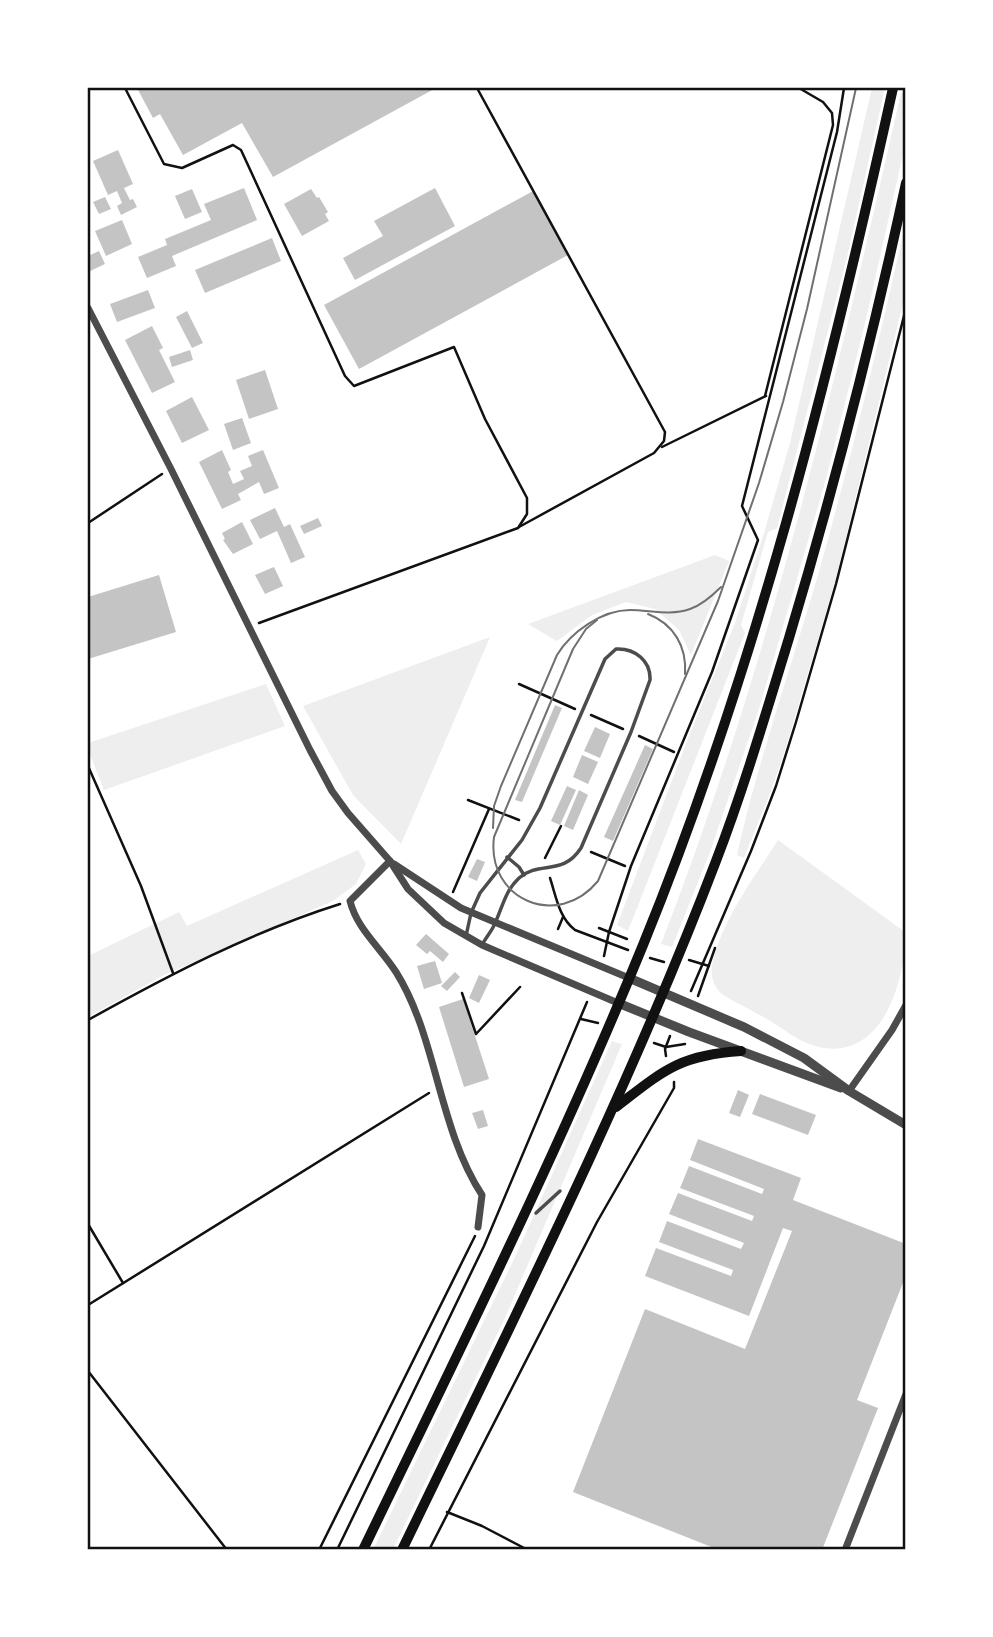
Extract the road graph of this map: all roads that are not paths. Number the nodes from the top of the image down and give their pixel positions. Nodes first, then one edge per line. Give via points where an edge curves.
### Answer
1 (892, 88) edge
2 (905, 183) edge
3 (88, 308) edge
4 (507, 857) junction
5 (390, 862) junction
6 (524, 875) junction
7 (471, 913) junction
8 (495, 924) junction
9 (466, 937) junction
10 (482, 945) junction
11 (629, 978) junction
12 (664, 993) junction
13 (618, 1003) junction
14 (905, 1005) edge
15 (653, 1017) junction
16 (741, 1051) junction
17 (849, 1091) junction
18 (614, 1109) junction
19 (905, 1125) edge
20 (559, 1191) dead end
21 (536, 1213) dead end
22 (478, 1227) road end
23 (905, 1394) edge
24 (363, 1549) edge
25 (402, 1549) edge
26 (845, 1549) edge

1 - 11 main road via 840,320 778,557 733,701
2 - 12 main road via 808,575 750,765
3 - 5 street via 332,791
4 - 6 lane
4 - 6 lane via 540,808 605,659 617,649 632,650 650,671 647,690 581,848 564,865
4 - 7 lane
5 - 7 street
5 - 9 street via 425,907
5 - 22 street via 349,901 354,916 396,972 415,1011 467,1172 482,1195
6 - 8 lane via 506,895
7 - 8 street
7 - 9 lane
8 - 10 lane
8 - 11 street
9 - 10 street
10 - 13 street
11 - 12 street
11 - 13 main road
12 - 15 main road
12 - 17 street via 804,1058
13 - 15 street
13 - 24 main road via 512,1244
14 - 17 street
15 - 16 street
15 - 18 main road
16 - 17 street
16 - 18 main road via 686,1060
17 - 19 street
18 - 25 main road
20 - 21 lane
23 - 26 street

